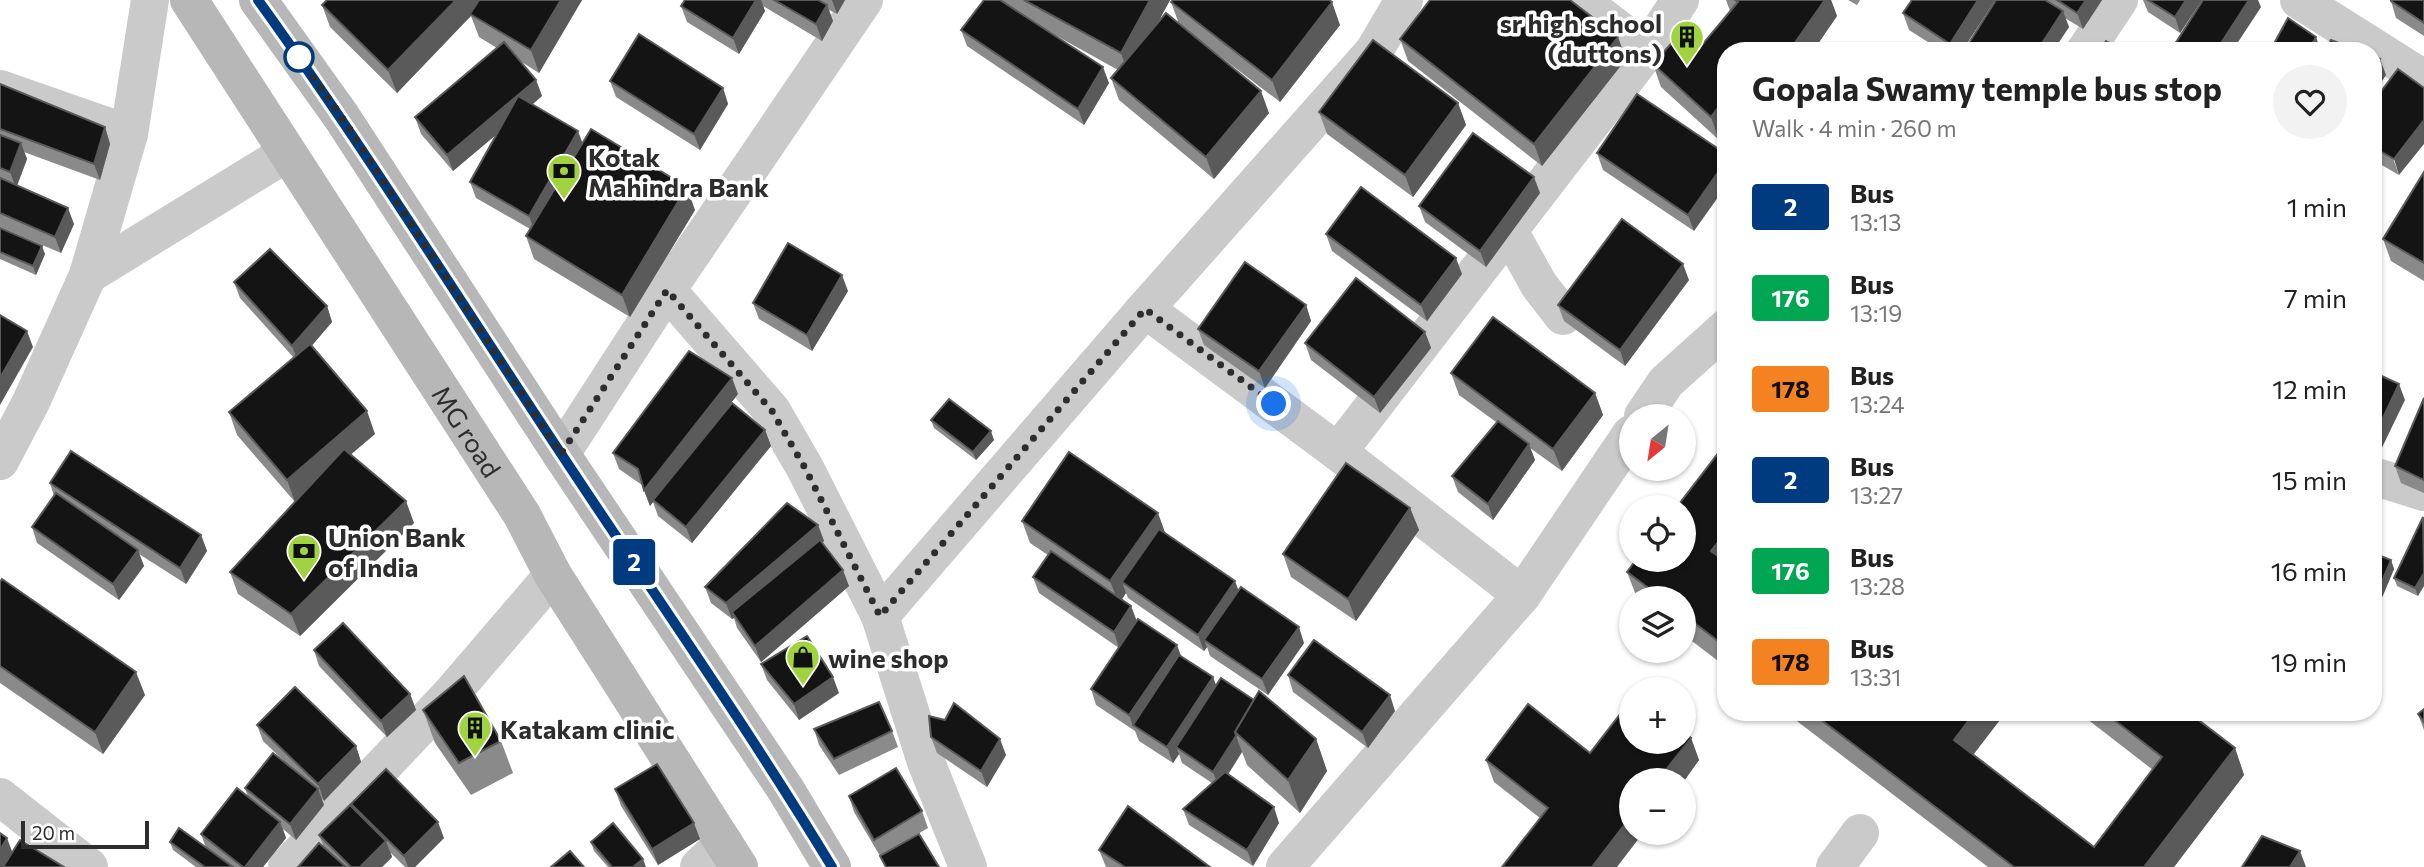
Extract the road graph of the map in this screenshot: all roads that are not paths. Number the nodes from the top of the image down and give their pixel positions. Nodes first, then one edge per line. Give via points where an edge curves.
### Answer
1 (150, 0) edge
2 (189, 0) edge
3 (258, 0) edge
4 (864, 0) edge
5 (1405, 0) edge
6 (1580, 0) edge
7 (1681, 0) edge
8 (2119, 0) edge
9 (2299, 0) edge
10 (2091, 42) edge
11 (2365, 42) edge
12 (1647, 51) junction
13 (2382, 52) edge
14 (2424, 79) edge
15 (0, 89) edge
16 (129, 134) junction
17 (287, 153) junction
18 (1509, 231) junction
19 (88, 275) junction
20 (667, 290) junction
21 (1145, 309) junction
22 (1563, 316) edge
23 (1717, 336) edge
24 (1651, 404) edge
25 (1338, 452) junction
26 (1619, 452) edge
27 (561, 454) junction
28 (0, 461) edge
29 (2382, 479) edge
30 (2424, 492) edge
31 (553, 575) junction
32 (1522, 595) junction
33 (880, 616) junction
34 (0, 797) edge
35 (1860, 833) dead end
36 (721, 859) edge
37 (89, 867) edge
38 (287, 867) edge
39 (832, 867) edge
40 (968, 867) edge
41 (1285, 867) edge
42 (1835, 867) edge

1 - 16 street
2 - 17 main road, MG road
3 - 27 main road via 349,127
4 - 20 street
5 - 21 street via 1374,51
6 - 12 street
7 - 12 street
8 - 10 street
9 - 11 street
12 - 18 street
13 - 14 street
15 - 16 street
16 - 19 street
17 - 19 street
17 - 31 main road, MG road via 522,515
18 - 22 street via 1539,285
18 - 25 street
19 - 28 street
20 - 27 street
20 - 33 street via 772,411
21 - 25 street
21 - 33 street
23 - 24 street via 1666,382
25 - 32 street
26 - 32 street
27 - 39 main road via 786,790
29 - 30 street
31 - 36 main road, MG road
31 - 38 street via 450,695
32 - 41 street
33 - 40 street via 926,762
34 - 37 street
35 - 42 street

